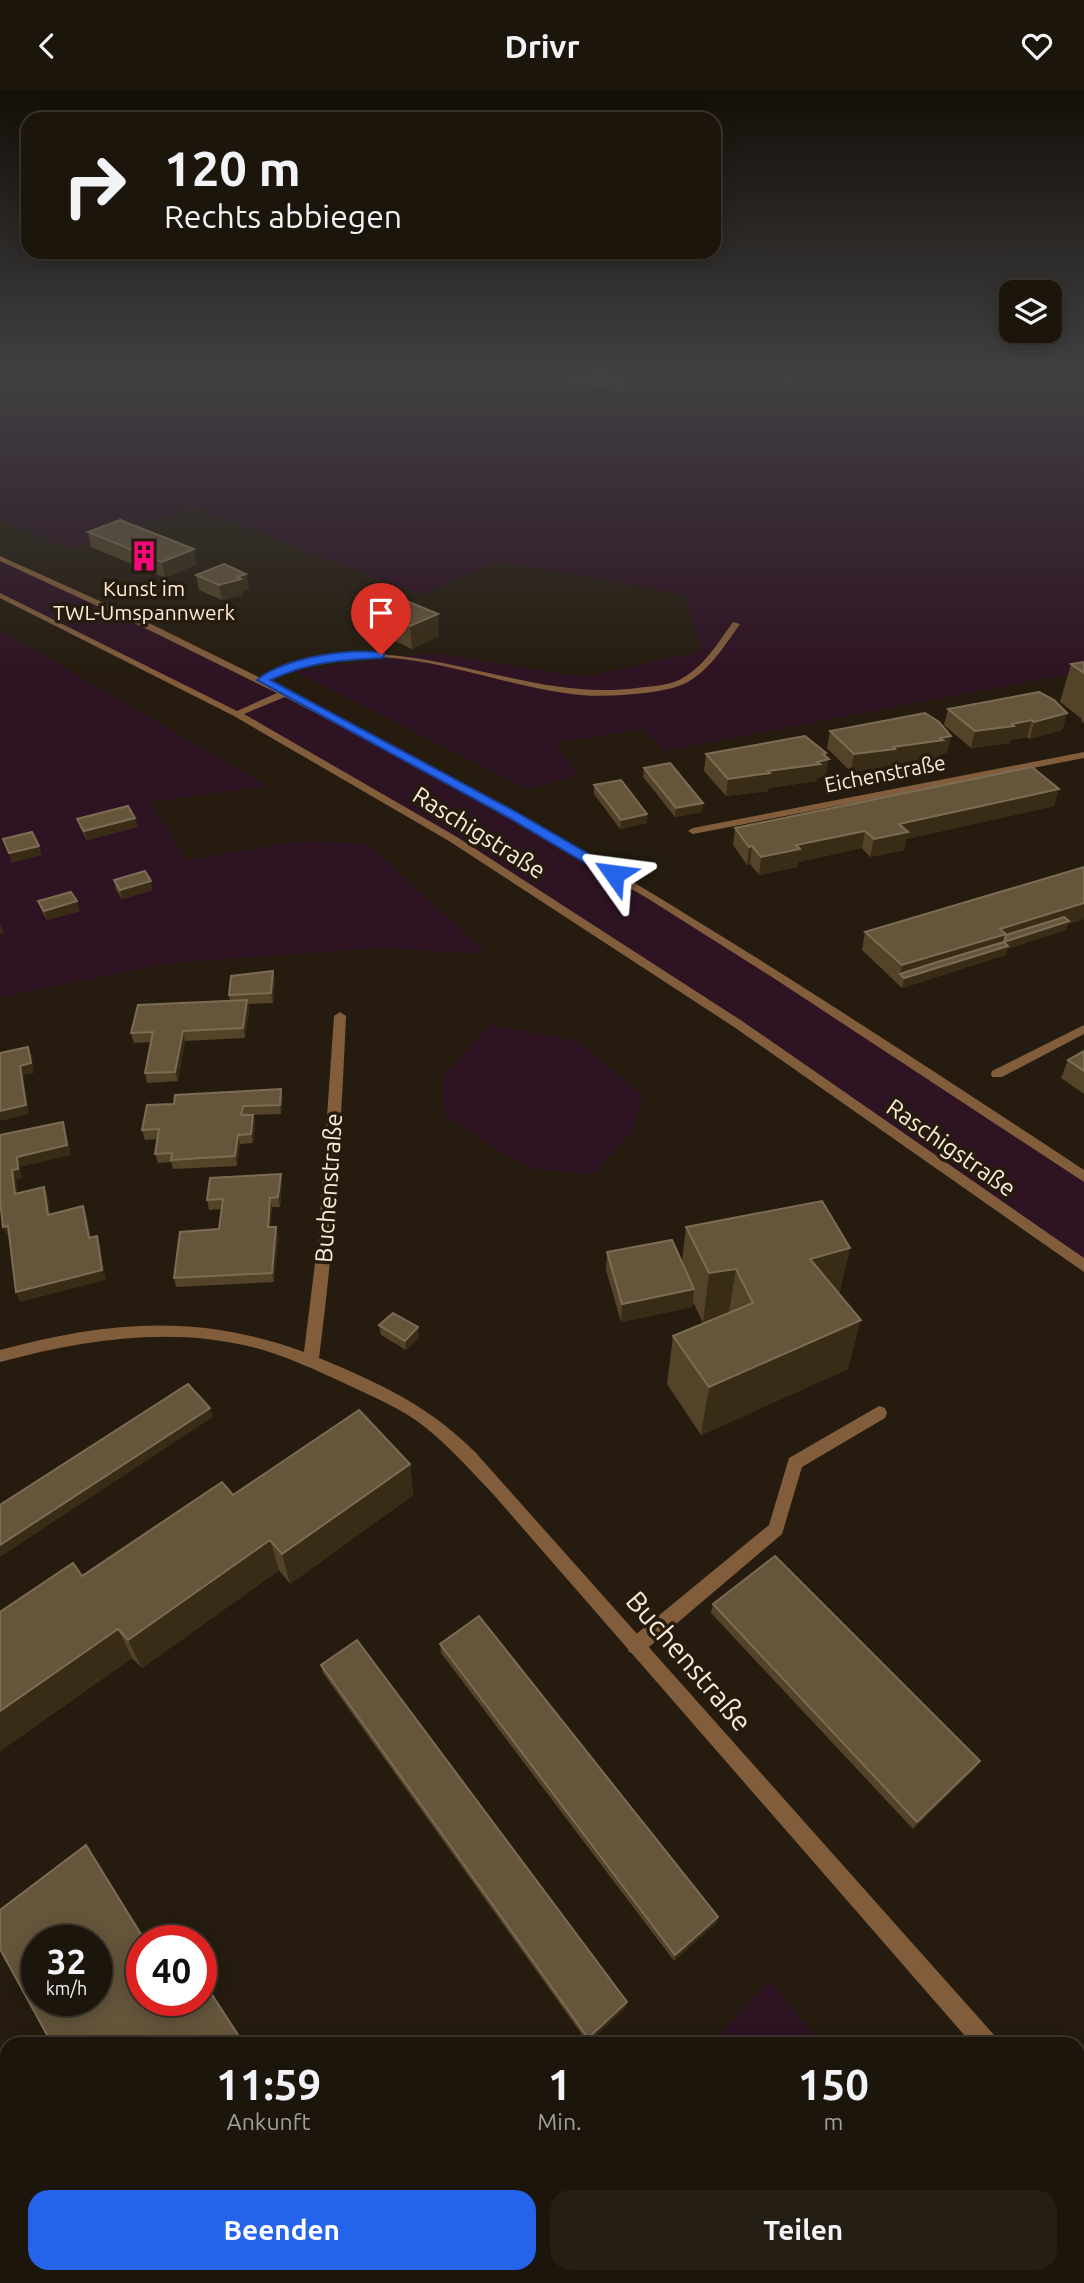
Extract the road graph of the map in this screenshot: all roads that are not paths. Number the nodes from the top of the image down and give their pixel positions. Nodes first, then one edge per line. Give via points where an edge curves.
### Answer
1 (0, 558) edge
2 (0, 595) edge
3 (736, 624) dead end
4 (262, 680) junction
5 (288, 692) junction
6 (237, 714) junction
7 (1084, 755) edge
8 (693, 831) dead end
9 (340, 1016) dead end
10 (1084, 1029) edge
11 (997, 1074) dead end
12 (1084, 1177) edge
13 (1084, 1266) edge
14 (0, 1356) edge
15 (311, 1360) junction
16 (879, 1413) dead end
17 (636, 1646) junction
18 (981, 2037) edge

1 - 4 street, Raschigstraße
2 - 6 street, Raschigstraße
3 - 4 street via 708,664 681,682 630,694 569,693 460,667 381,655 296,664
4 - 5 street, Raschigstraße
5 - 6 street
5 - 12 street, Raschigstraße via 590,860 800,989
6 - 13 street, Raschigstraße via 453,839 738,1024
7 - 8 street, Eichenstraße
9 - 15 street, Buchenstraße via 331,1187
10 - 11 street
14 - 15 street, Buchenstraße via 83,1338 197,1332 250,1340
15 - 17 street, Buchenstraße via 418,1413 459,1447
16 - 17 street via 795,1463 776,1529
17 - 18 street, Buchenstraße

